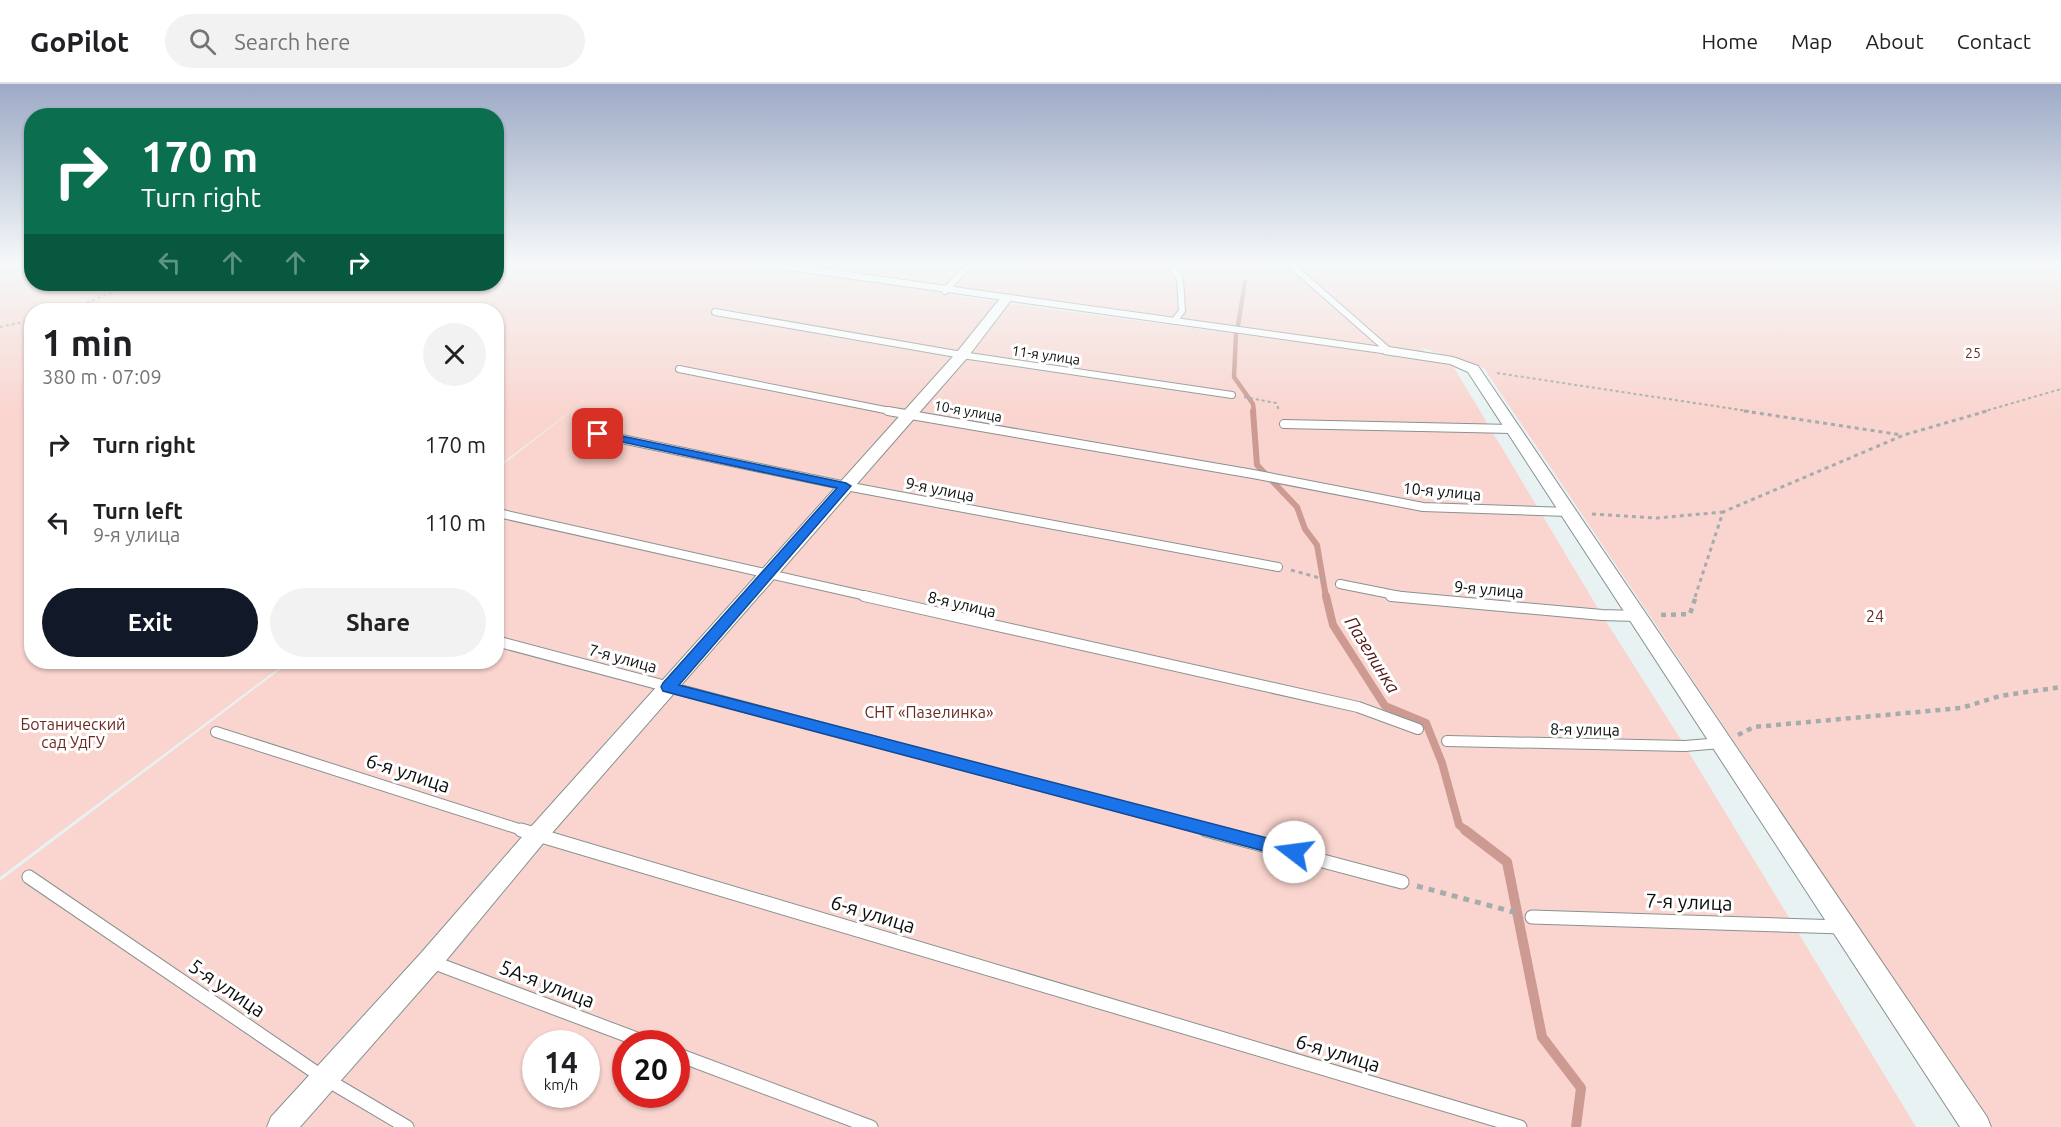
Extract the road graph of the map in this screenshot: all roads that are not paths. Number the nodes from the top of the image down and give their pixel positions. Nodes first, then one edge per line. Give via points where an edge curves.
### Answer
1 (725, 314) edge
2 (994, 314) edge
3 (1118, 314) edge
4 (1180, 314) edge
5 (1346, 314) edge
6 (1174, 321) junction
7 (1389, 351) junction
8 (962, 355) junction
9 (679, 369) dead end
10 (1232, 394) dead end
11 (909, 415) junction
12 (1284, 424) road end
13 (1512, 429) junction
14 (598, 434) dead end
15 (846, 486) junction
16 (1568, 512) junction
17 (504, 514) edge
18 (1278, 567) dead end
19 (766, 576) junction
20 (1340, 584) dead end
21 (1636, 616) junction
22 (504, 643) edge
23 (668, 687) junction
24 (1418, 729) dead end
25 (216, 732) dead end
26 (1448, 741) dead end
27 (1722, 743) junction
28 (537, 835) junction
29 (29, 877) dead end
30 (1402, 882) road end
31 (1532, 917) road end
32 (1844, 927) junction
33 (430, 961) junction
34 (613, 1030) edge
35 (690, 1059) edge
36 (324, 1078) junction
37 (281, 1127) edge
38 (407, 1127) edge
39 (871, 1127) edge
40 (1520, 1127) edge
41 (1977, 1127) edge

1 - 8 lane, 11-я улица
2 - 8 street
3 - 6 lane
4 - 6 lane
5 - 7 lane
6 - 7 lane
7 - 13 street via 1453,361 1473,369
8 - 10 lane, 11-я улица
8 - 11 street
9 - 11 lane, 10-я улица
11 - 15 street
11 - 16 lane, 10-я улица via 1423,507
12 - 13 lane
13 - 16 street
14 - 15 lane, 9-я улица
15 - 18 lane, 9-я улица
15 - 19 street
16 - 21 street
17 - 19 lane, 8-я улица
19 - 23 street
19 - 24 lane, 8-я улица via 1358,707
20 - 21 lane, 9-я улица via 1392,596
21 - 27 street
22 - 23 lane, 7-я улица
23 - 28 street
23 - 30 lane, 7-я улица
25 - 28 lane, 6-я улица
26 - 27 lane, 8-я улица via 1685,746
27 - 32 street
28 - 33 street
28 - 40 lane, 6-я улица
29 - 36 lane, 5-я улица
31 - 32 lane, 7-я улица
32 - 41 street
33 - 34 lane, 5А-я улица
33 - 36 street
35 - 39 lane
36 - 37 street
36 - 38 lane, 5-я улица

